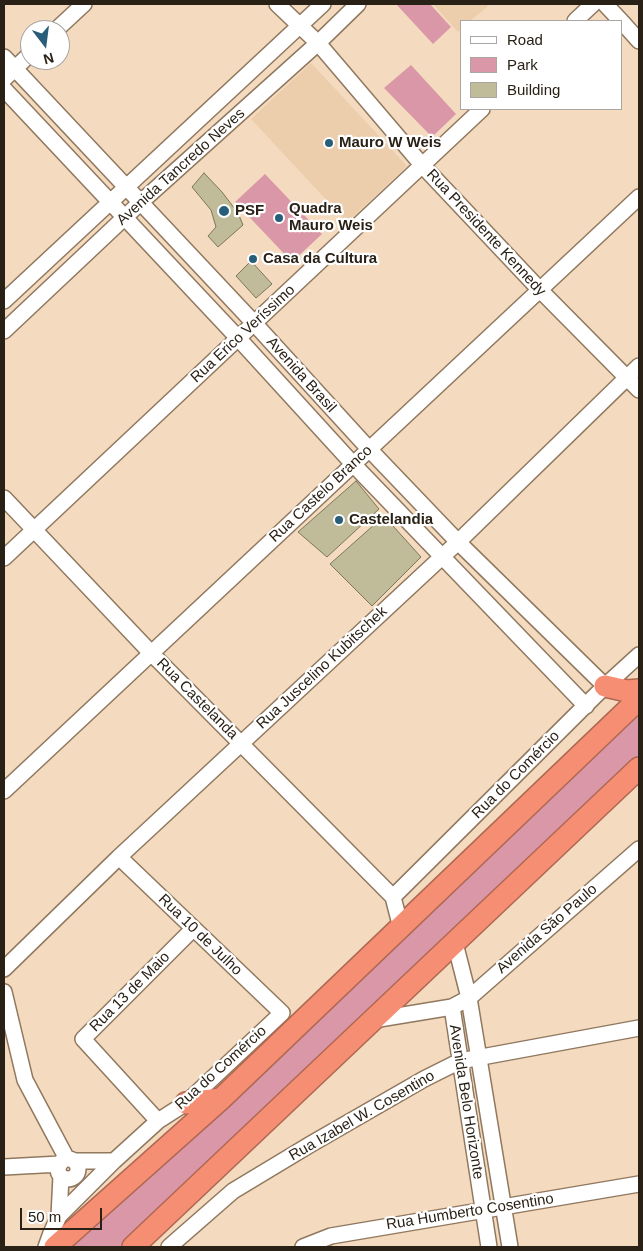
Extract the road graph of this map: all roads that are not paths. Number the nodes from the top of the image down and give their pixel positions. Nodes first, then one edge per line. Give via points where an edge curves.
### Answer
1 (84, 4) edge
2 (278, 4) edge
3 (323, 4) edge
4 (358, 4) edge
5 (593, 4) edge
6 (606, 4) edge
7 (67, 20) edge
8 (575, 20) edge
9 (621, 20) edge
10 (623, 22) edge
11 (300, 26) junction
12 (639, 41) edge
13 (318, 43) junction
14 (4, 56) edge
15 (20, 64) edge
16 (9, 74) edge
17 (4, 89) edge
18 (481, 110) edge
19 (422, 165) junction
20 (126, 187) junction
21 (639, 197) edge
22 (110, 202) junction
23 (141, 202) junction
24 (124, 218) junction
25 (540, 290) junction
26 (4, 301) edge
27 (254, 323) junction
28 (4, 331) edge
29 (238, 338) junction
30 (639, 366) edge
31 (627, 378) junction
32 (639, 390) edge
33 (369, 449) junction
34 (353, 464) junction
35 (4, 498) edge
36 (35, 529) junction
37 (458, 542) junction
38 (442, 557) junction
39 (4, 558) edge
40 (151, 653) junction
41 (639, 655) edge
42 (605, 686) junction
43 (639, 690) edge
44 (639, 699) edge
45 (586, 706) junction
46 (241, 743) junction
47 (639, 768) edge
48 (4, 791) edge
49 (639, 848) edge
50 (119, 858) junction
51 (393, 897) junction
52 (401, 928) junction
53 (193, 929) junction
54 (455, 943) junction
55 (4, 969) edge
56 (4, 992) edge
57 (469, 998) junction
58 (452, 1007) junction
59 (282, 1013) joint
60 (373, 1020) junction
61 (639, 1028) edge
62 (478, 1057) junction
63 (460, 1060) junction
64 (221, 1099) junction
65 (186, 1103) junction
66 (158, 1121) junction
67 (114, 1161) junction
68 (66, 1165) junction
69 (4, 1167) edge
70 (639, 1184) edge
71 (503, 1207) junction
72 (482, 1210) junction
73 (59, 1216) junction
74 (46, 1247) edge
75 (55, 1247) edge
76 (134, 1247) edge
77 (169, 1247) edge
78 (303, 1247) edge
79 (489, 1247) edge
80 (510, 1247) edge

1 - 7 street
2 - 11 street, Rua Presidente Kennedy
3 - 11 street, Avenida Tancredo Neves
4 - 13 street, Avenida Tancredo Neves
5 - 8 street
6 - 9 street
10 - 12 street
11 - 13 street, Rua Presidente Kennedy
11 - 20 street, Avenida Tancredo Neves
13 - 19 street, Rua Presidente Kennedy
13 - 23 street, Avenida Tancredo Neves
14 - 16 street, Avenida Brasil
15 - 16 street
16 - 20 street, Avenida Brasil
17 - 22 street, Avenida Brasil
18 - 19 street, Rua Erico Veríssimo
19 - 25 street, Rua Presidente Kennedy
19 - 27 street, Rua Erico Veríssimo
20 - 22 street, Avenida Tancredo Neves
20 - 23 street, Avenida Brasil
21 - 25 street, Rua Castelo Branco
22 - 24 street, Avenida Brasil
22 - 26 street, Avenida Tancredo Neves
23 - 24 street, Avenida Tancredo Neves
23 - 27 street, Avenida Brasil
24 - 28 street, Avenida Tancredo Neves
24 - 29 street, Avenida Brasil
25 - 31 street, Rua Presidente Kennedy
25 - 33 street, Rua Castelo Branco
27 - 29 street, Rua Erico Veríssimo
27 - 33 street, Avenida Brasil
29 - 34 street, Avenida Brasil
29 - 36 street, Rua Erico Veríssimo
30 - 31 street, Rua Juscelino Kubitschek
31 - 32 street, Rua Presidente Kennedy
31 - 37 street, Rua Juscelino Kubitschek
33 - 34 street, Rua Castelo Branco
33 - 37 street, Avenida Brasil
34 - 38 street, Avenida Brasil
34 - 40 street, Rua Castelo Branco
35 - 36 street, Rua Castelanda
36 - 39 street, Rua Erico Veríssimo
36 - 40 street, Rua Castelanda
37 - 38 street, Rua Juscelino Kubitschek
37 - 42 street, Avenida Brasil
38 - 45 street, Avenida Brasil
38 - 46 street, Rua Juscelino Kubitschek
40 - 46 street, Rua Castelanda
40 - 48 street, Rua Castelo Branco
41 - 42 street, Rua do Comércio
42 - 43 highway
42 - 45 street, Rua do Comércio
44 - 52 highway
45 - 51 street, Rua do Comércio
46 - 50 street, Rua Juscelino Kubitschek
46 - 51 street, Rua Castelanda
47 - 54 highway
49 - 57 street, Avenida São Paulo
50 - 53 street, Rua 10 de Julho
50 - 55 street, Rua Juscelino Kubitschek
51 - 52 street
52 - 64 highway
53 - 59 street, Rua 10 de Julho
53 - 66 street, Rua 13 de Maio via 83,1039
54 - 57 street, Avenida Belo Horizonte
54 - 60 highway
56 - 68 street via 25,1080
57 - 58 street, Avenida São Paulo
57 - 62 street, Avenida Belo Horizonte
58 - 60 street, Avenida Belo Horizonte
58 - 63 street, Avenida Belo Horizonte
59 - 65 street, Rua do Comércio
60 - 76 highway
61 - 62 street, Rua Izabel W. Cosentino
62 - 63 street, Rua Izabel W. Cosentino
62 - 71 street, Avenida Belo Horizonte
63 - 72 street, Avenida Belo Horizonte
63 - 77 street, Rua Izabel W. Cosentino via 234,1191
64 - 65 highway
64 - 75 highway
65 - 66 street, Rua do Comércio
66 - 67 street, Rua do Comércio
67 - 68 street
67 - 73 street, Rua do Comércio
68 - 69 street
68 - 73 street
70 - 71 street, Rua Humberto Cosentino
71 - 72 street, Rua Humberto Cosentino
71 - 80 street, Avenida Belo Horizonte
72 - 78 street, Rua Humberto Cosentino via 331,1236
72 - 79 street, Avenida Belo Horizonte
73 - 74 street

